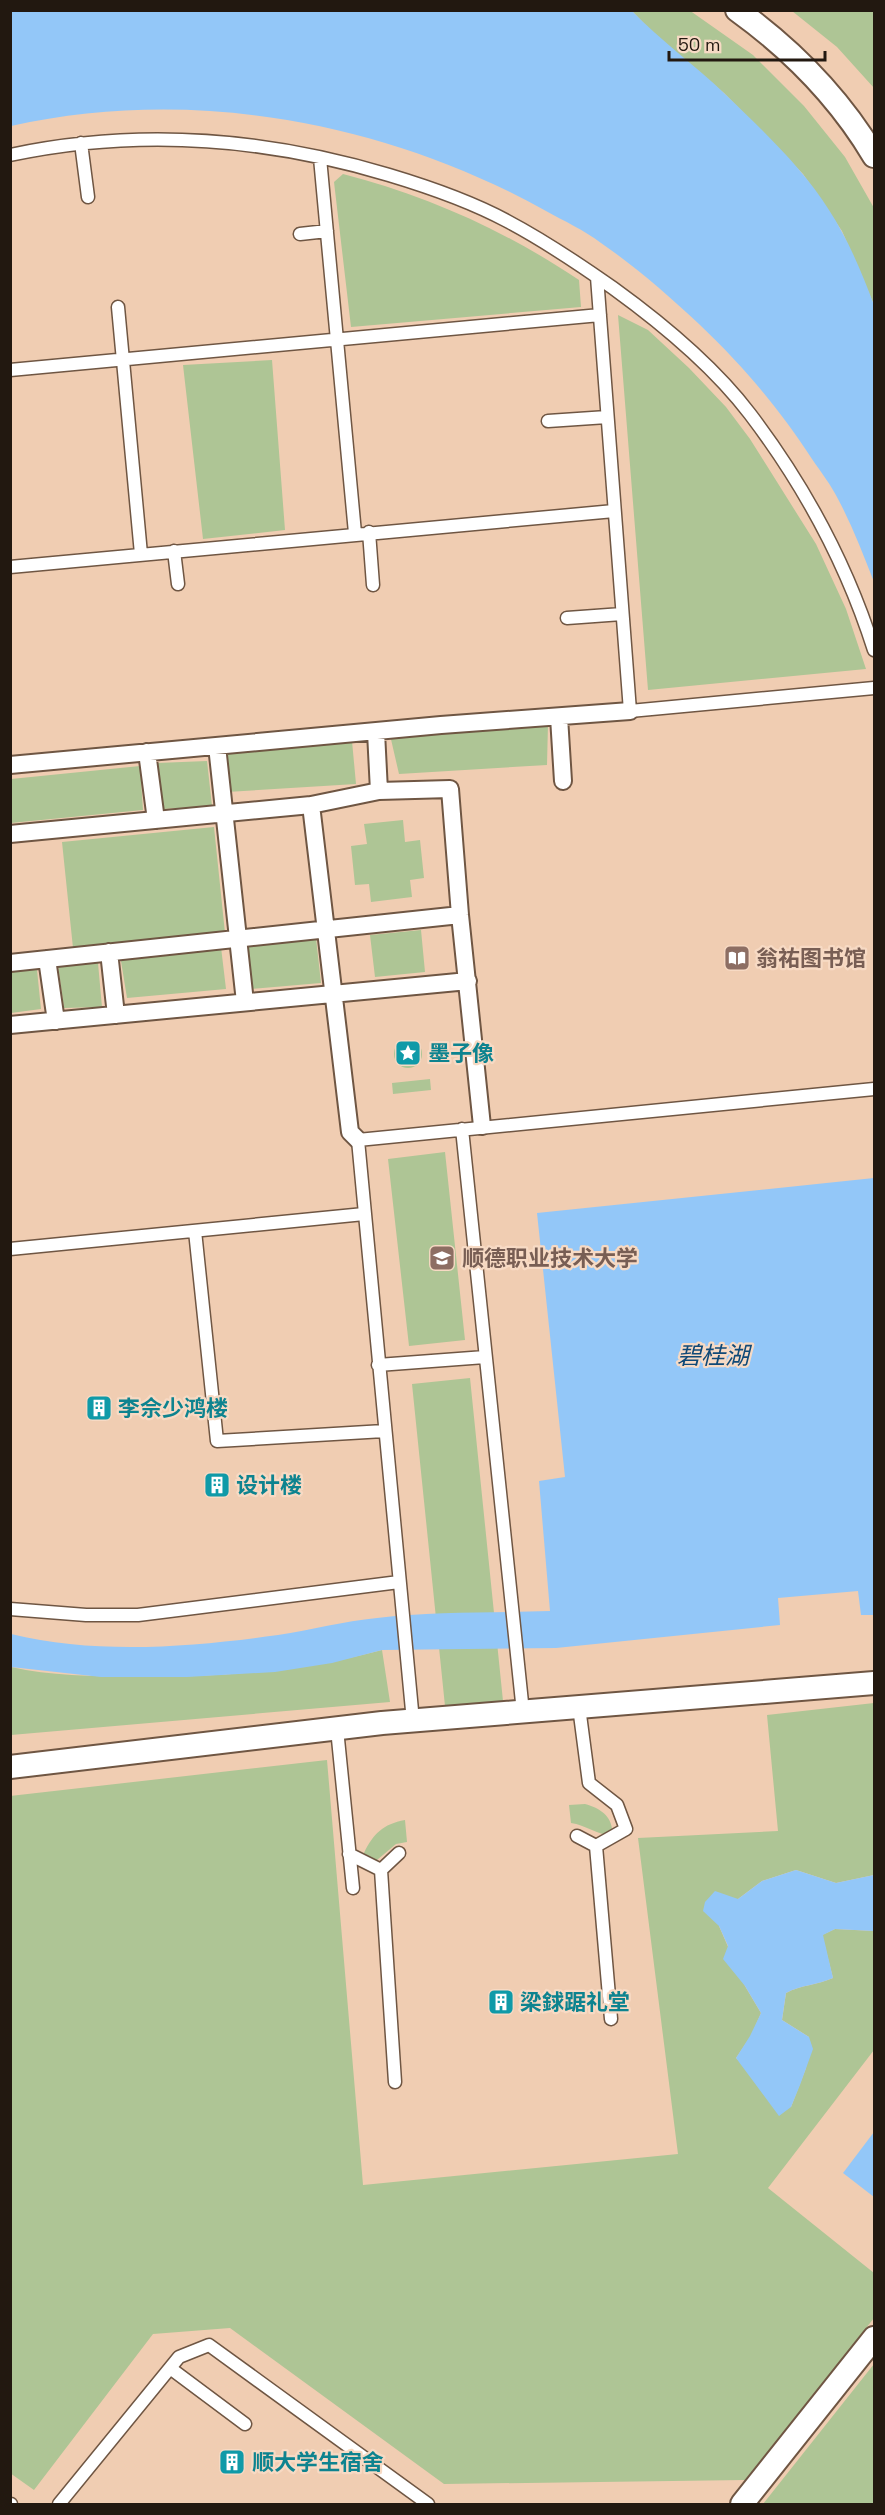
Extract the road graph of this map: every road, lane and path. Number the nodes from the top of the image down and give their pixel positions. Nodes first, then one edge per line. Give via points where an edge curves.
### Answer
1 (737, 10) edge
2 (81, 143) junction
3 (10, 155) edge
4 (874, 156) edge
5 (320, 158) junction
6 (88, 197) dead end
7 (327, 231) junction
8 (300, 234) dead end
9 (597, 277) junction
10 (118, 307) dead end
11 (600, 315) junction
12 (337, 340) junction
13 (123, 360) junction
14 (10, 370) edge
15 (607, 417) junction
16 (548, 421) dead end
17 (614, 511) junction
18 (369, 532) junction
19 (355, 533) junction
20 (174, 551) junction
21 (141, 554) junction
22 (10, 567) edge
23 (178, 584) dead end
24 (373, 585) dead end
25 (622, 614) junction
26 (567, 618) dead end
27 (874, 650) edge
28 (874, 688) edge
29 (630, 711) junction
30 (558, 717) junction
31 (376, 732) junction
32 (217, 746) junction
33 (147, 752) junction
34 (10, 765) edge
35 (563, 782) dead end
36 (379, 792) junction
37 (311, 805) junction
38 (223, 814) junction
39 (156, 820) junction
40 (10, 834) edge
41 (460, 915) junction
42 (325, 929) junction
43 (238, 938) junction
44 (109, 952) junction
45 (47, 959) junction
46 (10, 963) edge
47 (468, 981) junction
48 (332, 994) junction
49 (245, 1002) junction
50 (116, 1015) junction
51 (56, 1021) junction
52 (10, 1026) edge
53 (874, 1089) edge
54 (482, 1126) junction
55 (462, 1129) junction
56 (358, 1140) junction
57 (364, 1214) junction
58 (195, 1231) junction
59 (10, 1249) edge
60 (485, 1357) junction
61 (378, 1365) junction
62 (384, 1431) junction
63 (399, 1582) junction
64 (10, 1609) edge
65 (874, 1683) edge
66 (579, 1707) junction
67 (523, 1712) junction
68 (413, 1721) junction
69 (337, 1728) junction
70 (10, 1767) edge
71 (577, 1836) dead end
72 (596, 1846) junction
73 (399, 1853) dead end
74 (350, 1854) junction
75 (381, 1870) junction
76 (353, 1888) dead end
77 (611, 2019) dead end
78 (395, 2082) dead end
79 (874, 2338) edge
80 (170, 2368) junction
81 (245, 2424) dead end
82 (59, 2505) edge
83 (428, 2505) edge
84 (742, 2505) edge

1 - 4 street via 782,45 810,74
2 - 3 lane
2 - 5 lane via 167,139 232,143
2 - 6 lane
5 - 7 lane
5 - 9 lane via 429,187 495,215
7 - 8 lane
7 - 12 lane
9 - 11 lane
9 - 27 lane via 648,314 748,412 789,470 826,533 856,595
10 - 13 lane
11 - 12 lane
11 - 15 lane
12 - 13 lane
12 - 19 lane
13 - 14 lane
13 - 21 lane
15 - 16 lane
15 - 17 lane
17 - 18 lane
17 - 25 lane
18 - 19 lane
18 - 24 lane
19 - 20 lane
20 - 21 lane
20 - 23 lane
21 - 22 lane
25 - 26 lane
25 - 29 lane
28 - 29 lane
29 - 30 street
30 - 31 street
30 - 35 street
31 - 32 street
31 - 36 street
32 - 33 street
32 - 38 street
33 - 34 street
33 - 39 street
36 - 37 street
36 - 41 street via 450,789
37 - 38 street
37 - 42 street
38 - 39 street
38 - 43 street
39 - 40 street
41 - 42 street
41 - 47 street
42 - 43 street
42 - 48 street
43 - 44 street
43 - 49 street
44 - 45 street
44 - 50 street
45 - 46 street
45 - 51 street
47 - 48 street
47 - 54 street
48 - 49 street
48 - 56 street via 350,1132
49 - 50 street
50 - 51 street
51 - 52 street
53 - 54 lane
54 - 55 lane
55 - 56 lane
55 - 60 lane
56 - 57 lane
57 - 58 lane
57 - 61 lane
58 - 59 lane
58 - 62 lane via 217,1441
60 - 61 lane
60 - 67 lane
61 - 62 lane
62 - 63 lane
63 - 64 lane via 138,1615
63 - 68 lane
65 - 66 street
66 - 67 street
66 - 72 lane via 589,1783 617,1805 626,1829
67 - 68 street
68 - 69 street
69 - 70 street
69 - 74 lane
71 - 72 lane
72 - 77 lane
73 - 75 lane
74 - 75 lane
74 - 76 lane
75 - 78 lane
79 - 84 street
80 - 81 lane
80 - 82 lane
80 - 83 lane via 179,2357 208,2345

